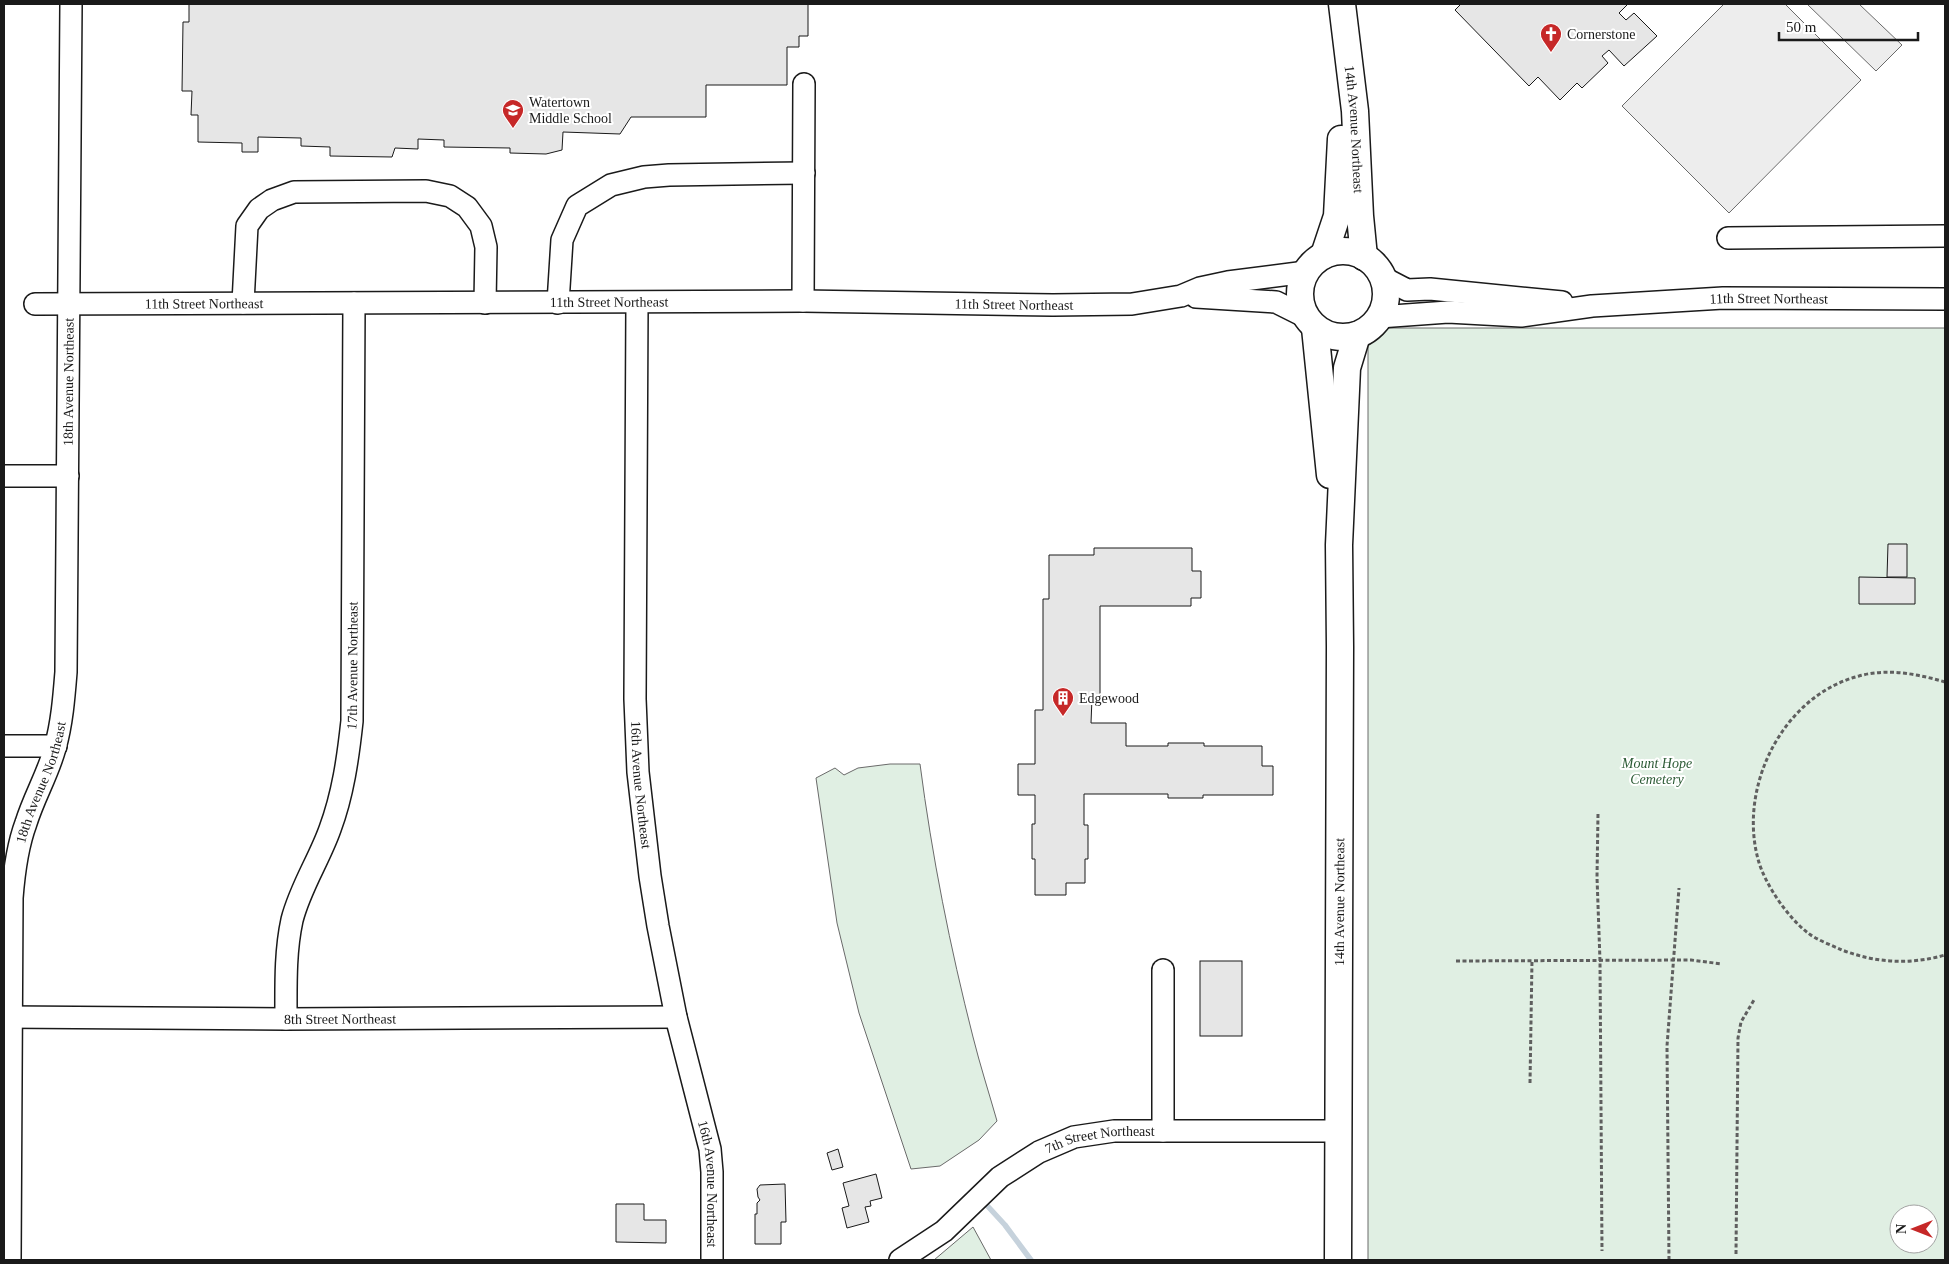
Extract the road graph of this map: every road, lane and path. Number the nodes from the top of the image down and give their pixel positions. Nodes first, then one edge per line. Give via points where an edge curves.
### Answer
1 (71, 4) edge
2 (1342, 4) edge
3 (804, 84) dead end
4 (804, 174) junction
5 (1945, 236) edge
6 (1728, 238) dead end
7 (1324, 255) junction
8 (1364, 257) junction
9 (1306, 272) junction
10 (1382, 277) junction
11 (1181, 296) junction
12 (1945, 299) edge
13 (803, 301) junction
14 (244, 302) junction
15 (354, 303) junction
16 (485, 303) junction
17 (558, 303) junction
18 (636, 303) junction
19 (35, 304) dead end
20 (69, 304) junction
21 (1592, 306) junction
22 (1379, 317) junction
23 (1311, 322) junction
24 (1357, 335) junction
25 (4, 476) edge
26 (68, 476) junction
27 (1339, 545) junction
28 (1945, 682) edge
29 (4, 746) edge
30 (56, 746) junction
31 (1598, 814) dead end
32 (1679, 888) dead end
33 (1945, 955) edge
34 (1532, 960) junction
35 (1674, 960) junction
36 (1456, 961) dead end
37 (1600, 961) junction
38 (1722, 964) dead end
39 (1163, 970) dead end
40 (1754, 1000) dead end
41 (8, 1017) edge
42 (676, 1017) junction
43 (286, 1019) junction
44 (1530, 1083) dead end
45 (1163, 1131) junction
46 (1339, 1131) junction
47 (1602, 1251) dead end
48 (1736, 1254) dead end
49 (10, 1260) edge
50 (712, 1260) edge
51 (900, 1260) edge
52 (1338, 1260) edge
53 (1669, 1260) edge

1 - 20 street, 18th Avenue Northeast
2 - 7 main road, 14th Avenue Northeast via 1337,216
2 - 8 main road, 14th Avenue Northeast via 1355,111
3 - 4 street
4 - 13 street
4 - 17 street via 669,175 611,185 577,206 562,240
5 - 6 street
7 - 8 main road via 1338,251
7 - 9 main road
8 - 10 main road
9 - 11 street, 11th Street Northeast via 1228,282
9 - 23 main road via 1301,283 1301,306
10 - 21 street, 11th Street Northeast via 1407,290 1430,289
10 - 22 main road via 1386,290 1385,304
11 - 13 street, 11th Street Northeast via 1132,304 1073,305
11 - 23 street, 11th Street Northeast via 1276,302
12 - 21 street, 11th Street Northeast via 1723,298
13 - 18 street, 11th Street Northeast
14 - 15 street, 11th Street Northeast
14 - 16 street via 247,226 259,209 272,200 294,192 426,191 450,196 467,207 481,226 486,247
14 - 20 street, 11th Street Northeast
15 - 16 street, 11th Street Northeast
15 - 43 street, 17th Avenue Northeast via 352,721 338,805 293,919 287,961
16 - 17 street, 11th Street Northeast
17 - 18 street, 11th Street Northeast
18 - 42 street, 16th Avenue Northeast via 637,749 650,876
19 - 20 street, 11th Street Northeast
20 - 26 street, 18th Avenue Northeast
21 - 22 street, 11th Street Northeast via 1521,316 1448,312
22 - 24 main road via 1370,328
23 - 24 main road via 1328,335
23 - 27 main road, 14th Avenue Northeast
24 - 27 main road, 14th Avenue Northeast via 1347,368
25 - 26 street
26 - 30 street, 18th Avenue Northeast via 66,672
27 - 46 main road, 14th Avenue Northeast
28 - 33 path via 1906,674 1875,673 1838,683 1812,699 1796,713 1771,750 1757,790 1754,812 1754,836 1766,881 1808,934 1848,952 1887,962 1905,963
29 - 30 street
30 - 41 street, 18th Avenue Northeast via 17,851
31 - 37 path
32 - 35 path
34 - 36 path
34 - 37 path
34 - 44 path
35 - 37 path
35 - 38 path
35 - 53 path via 1667,1046
37 - 47 path
39 - 45 street
40 - 48 path via 1741,1022 1738,1038
41 - 43 street, 8th Street Northeast
41 - 49 street, 18th Avenue Northeast
42 - 43 street, 8th Street Northeast
42 - 50 street, 16th Avenue Northeast via 710,1149
45 - 46 street, 7th Street Northeast
45 - 51 street, 7th Street Northeast via 1093,1133 1074,1137 1040,1152 1000,1177 944,1231
46 - 52 main road, 14th Avenue Northeast

